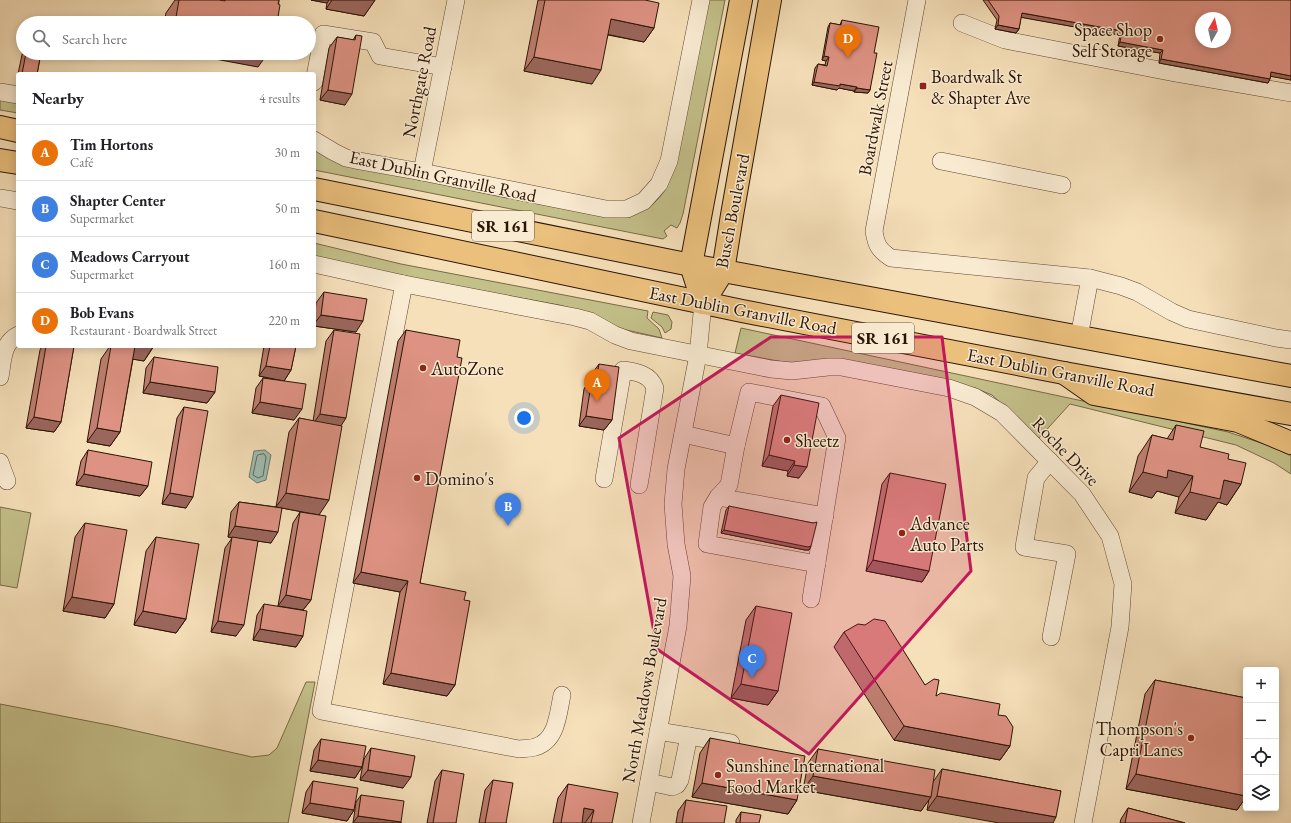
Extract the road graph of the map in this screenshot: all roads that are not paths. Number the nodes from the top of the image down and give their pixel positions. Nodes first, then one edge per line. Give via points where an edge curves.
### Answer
1 (456, 0) edge
2 (701, 0) edge
3 (741, 0) edge
4 (770, 0) edge
5 (918, 0) edge
6 (962, 23) dead end
7 (443, 67) junction
8 (316, 72) edge
9 (0, 92) edge
10 (1291, 93) edge
11 (16, 95) edge
12 (0, 127) edge
13 (16, 131) edge
14 (316, 141) edge
15 (0, 160) edge
16 (940, 161) dead end
17 (16, 164) edge
18 (422, 172) junction
19 (1062, 185) dead end
20 (316, 189) edge
21 (0, 198) edge
22 (16, 201) edge
23 (316, 221) edge
24 (316, 264) edge
25 (691, 265) junction
26 (723, 271) junction
27 (1090, 278) junction
28 (404, 284) junction
29 (703, 303) junction
30 (16, 336) edge
31 (1079, 337) junction
32 (1291, 340) edge
33 (698, 355) junction
34 (1064, 373) junction
35 (1291, 376) edge
36 (0, 377) edge
37 (1291, 414) edge
38 (684, 434) junction
39 (1291, 443) edge
40 (736, 446) junction
41 (1050, 461) junction
42 (0, 462) edge
43 (604, 479) dead end
44 (7, 481) dead end
45 (639, 485) dead end
46 (735, 505) junction
47 (807, 518) junction
48 (800, 556) junction
49 (811, 599) dead end
50 (1051, 637) dead end
51 (562, 695) dead end
52 (658, 731) junction
53 (689, 736) junction
54 (743, 746) edge
55 (649, 782) junction
56 (641, 823) edge
57 (1083, 823) edge

1 - 7 street, Northgate Road
2 - 18 street, East Dublin Granville Road via 669,161 659,184 644,201 627,209 606,209
3 - 25 main road, Busch Boulevard
4 - 26 main road, Busch Boulevard
5 - 27 street, Boardwalk Street via 874,231 876,243 883,253 891,258
6 - 10 street via 1005,40 1176,74
7 - 8 street via 380,56 373,42 323,34
7 - 18 street, Northgate Road
9 - 11 street
12 - 13 main road
14 - 18 street, East Dublin Granville Road via 346,158
15 - 17 main road
16 - 19 street
20 - 25 main road, East Dublin Granville Road / SR 161
21 - 22 street
23 - 29 main road, East Dublin Granville Road / SR 161
24 - 28 street
25 - 26 main road, East Dublin Granville Road / SR 161
25 - 29 main road, Busch Boulevard
26 - 29 main road, Busch Boulevard
26 - 31 main road, East Dublin Granville Road / SR 161
27 - 31 street
27 - 32 street via 1137,292 1188,319
28 - 33 street via 585,320 631,341
28 - 51 street via 321,711 519,749 535,747 547,740 555,730
29 - 33 street, North Meadows Boulevard
29 - 34 main road, East Dublin Granville Road / SR 161
30 - 36 street via 11,338 5,348
31 - 35 main road, East Dublin Granville Road / SR 161
33 - 38 street, North Meadows Boulevard
33 - 41 street, Roche Drive via 792,371 841,367 949,388 975,397 1002,413
34 - 37 main road, East Dublin Granville Road / SR 161
34 - 39 main road via 1094,394 1238,421
38 - 40 street
38 - 52 street, North Meadows Boulevard via 676,469 673,504 682,576 678,626
40 - 46 street via 729,485
40 - 47 street via 748,392 822,406 837,438
41 - 50 street via 1036,478 1024,547 1067,554
41 - 57 street, Roche Drive via 1082,494 1110,536 1123,584 1120,627
42 - 44 street
43 - 45 street via 623,370 637,372 652,381 655,388
46 - 47 street
46 - 48 street via 712,507 706,544 733,542
47 - 48 street
48 - 49 street
52 - 53 street
52 - 55 street, North Meadows Boulevard
53 - 54 street
53 - 55 street via 677,785 672,787
55 - 56 street, North Meadows Boulevard

